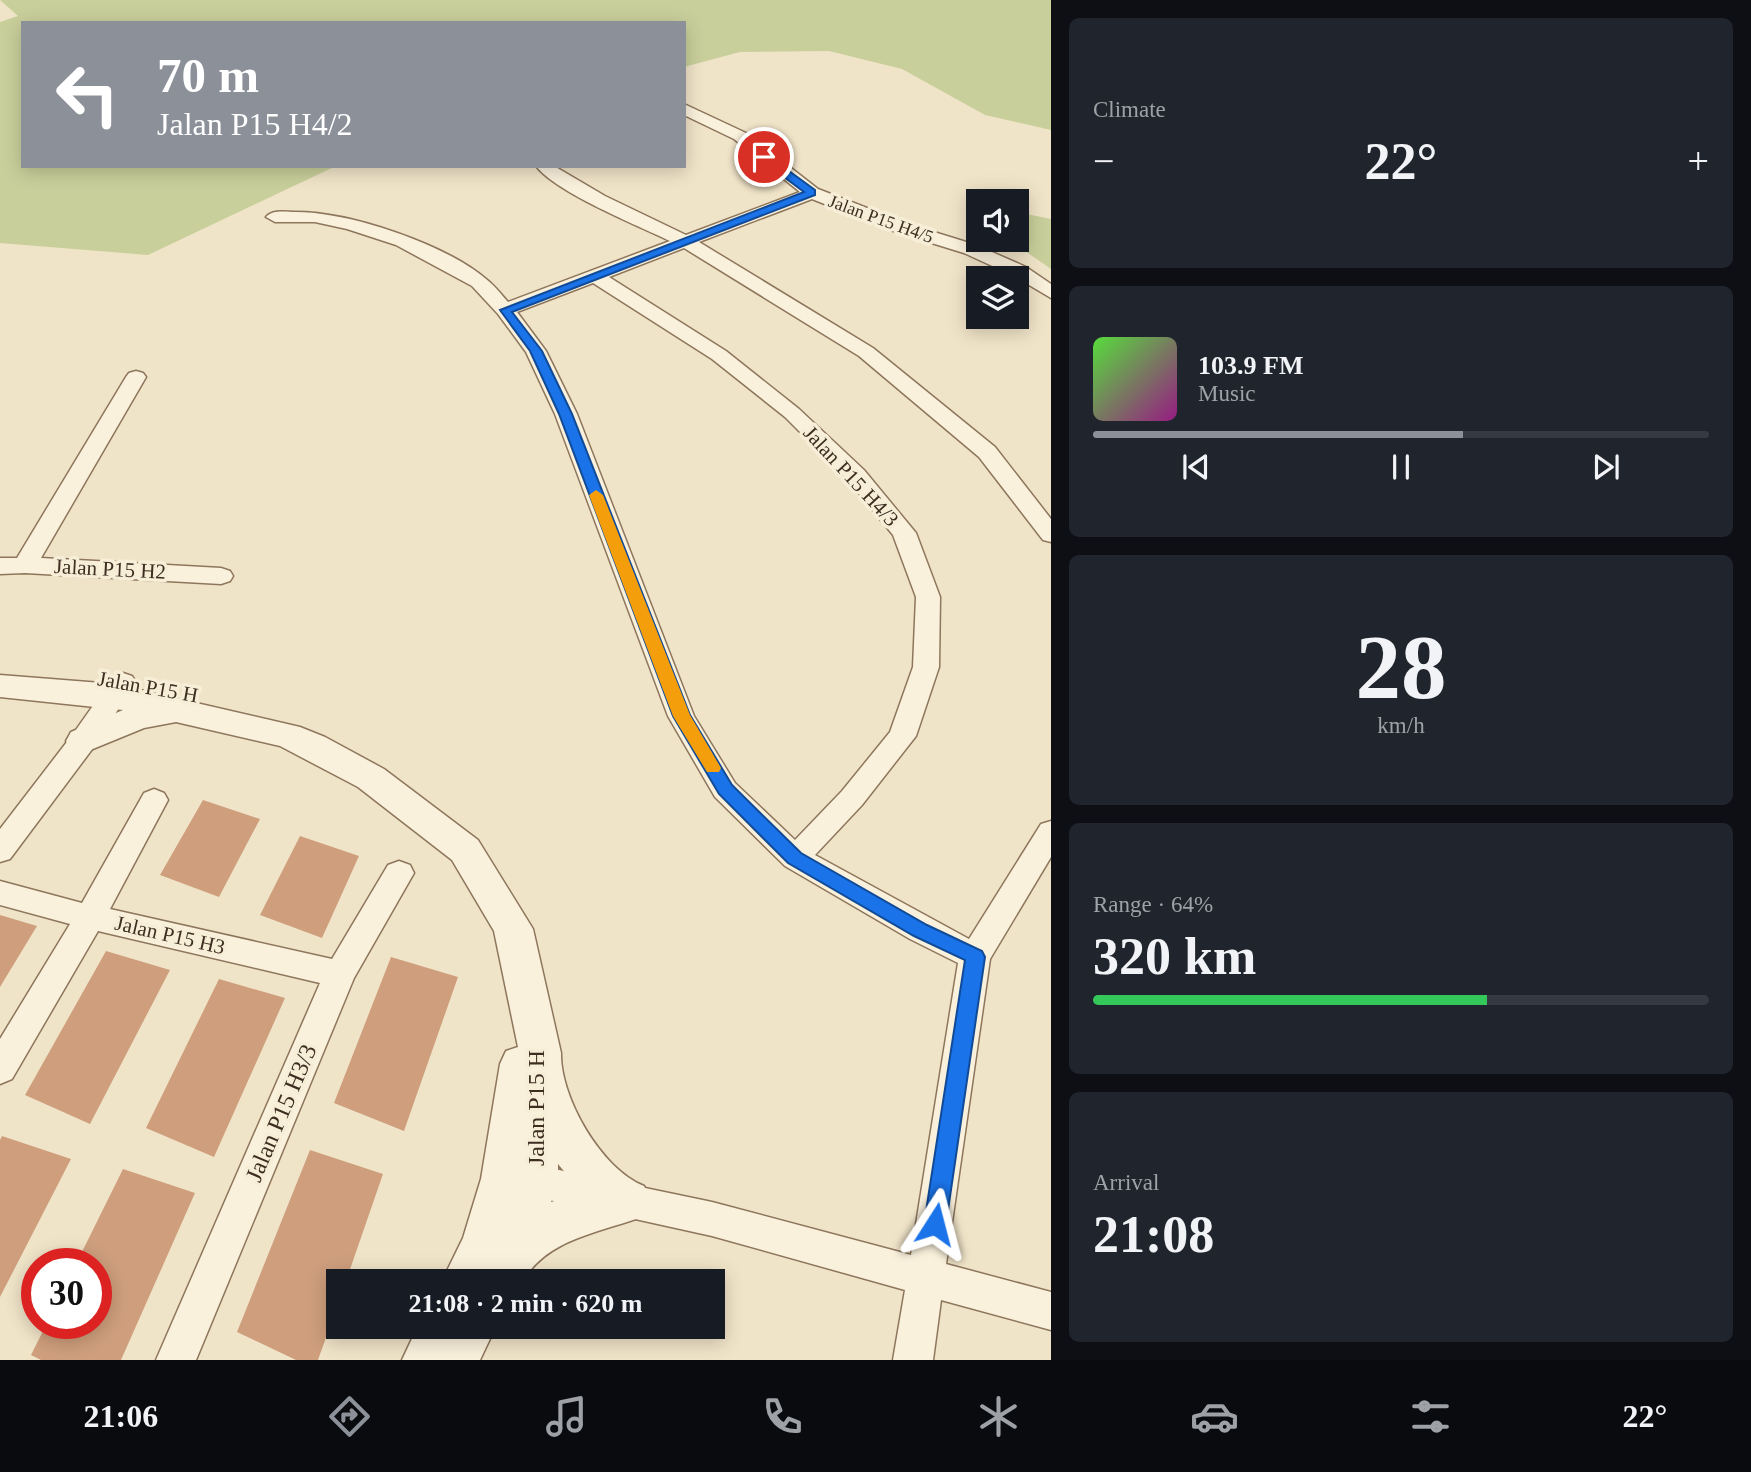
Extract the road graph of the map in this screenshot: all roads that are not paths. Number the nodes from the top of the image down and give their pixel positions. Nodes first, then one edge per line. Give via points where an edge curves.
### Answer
1 (686, 110) edge
2 (546, 168) edge
3 (811, 193) junction
4 (275, 217) dead end
5 (685, 241) junction
6 (595, 276) junction
7 (1051, 292) edge
8 (505, 310) junction
9 (136, 377) dead end
10 (1051, 535) edge
11 (25, 565) junction
12 (0, 566) edge
13 (221, 576) dead end
14 (0, 668) edge
15 (0, 686) edge
16 (110, 687) junction
17 (45, 690) junction
18 (175, 710) junction
19 (288, 736) junction
20 (75, 739) junction
21 (154, 800) dead end
22 (0, 827) edge
23 (1051, 832) edge
24 (0, 851) edge
25 (795, 858) junction
26 (399, 873) dead end
27 (0, 892) edge
28 (90, 916) junction
29 (513, 929) junction
30 (975, 957) junction
31 (340, 974) junction
32 (540, 1053) junction
33 (0, 1069) edge
34 (516, 1097) junction
35 (535, 1182) junction
36 (623, 1199) junction
37 (490, 1266) edge
38 (927, 1277) junction
39 (1051, 1311) edge
40 (438, 1339) edge
41 (465, 1339) edge
42 (176, 1360) edge
43 (427, 1360) edge
44 (453, 1360) edge
45 (913, 1360) edge

1 - 3 street, Jalan P15 H4/5 via 740,136
2 - 5 street via 599,200
3 - 5 street
3 - 7 street, Jalan P15 H4/5 via 970,249 1019,271
4 - 8 street via 315,217 402,241 479,282
5 - 6 street
5 - 10 street via 866,352 986,452
6 - 8 street
6 - 25 street, Jalan P15 H4/3 via 719,355 792,413 856,475 904,533 928,597 926,667 902,736
8 - 25 street via 536,351 566,414 681,716 726,790
9 - 11 street
11 - 12 street, Jalan P15 H2
11 - 13 street, Jalan P15 H2
14 - 16 street, Jalan P15 H
15 - 17 street, Jalan P15 H
16 - 17 street, Jalan P15 H
16 - 18 street, Jalan P15 H
16 - 19 street, Jalan P15 H via 215,699 253,714
16 - 20 street
17 - 20 street via 67,702
18 - 19 street, Jalan P15 H
18 - 20 street via 138,717
19 - 29 street, Jalan P15 H via 371,778 465,850
20 - 22 street
20 - 24 street
21 - 28 street
23 - 30 street
25 - 30 street
26 - 31 street, Jalan P15 H3/3
27 - 28 street, Jalan P15 H3
28 - 31 street, Jalan P15 H3
28 - 33 street
29 - 32 street, Jalan P15 H
29 - 34 street, Jalan P15 H via 523,1053
30 - 38 street
31 - 42 street, Jalan P15 H3/3
32 - 35 street, Jalan P15 H
32 - 36 street via 556,1122 581,1161
34 - 35 street via 526,1163
34 - 37 street, Jalan P15 H
35 - 36 street
35 - 37 street, Jalan P15 H
36 - 37 street via 552,1224
36 - 38 street
38 - 39 street
38 - 45 street
40 - 43 street
41 - 44 street

